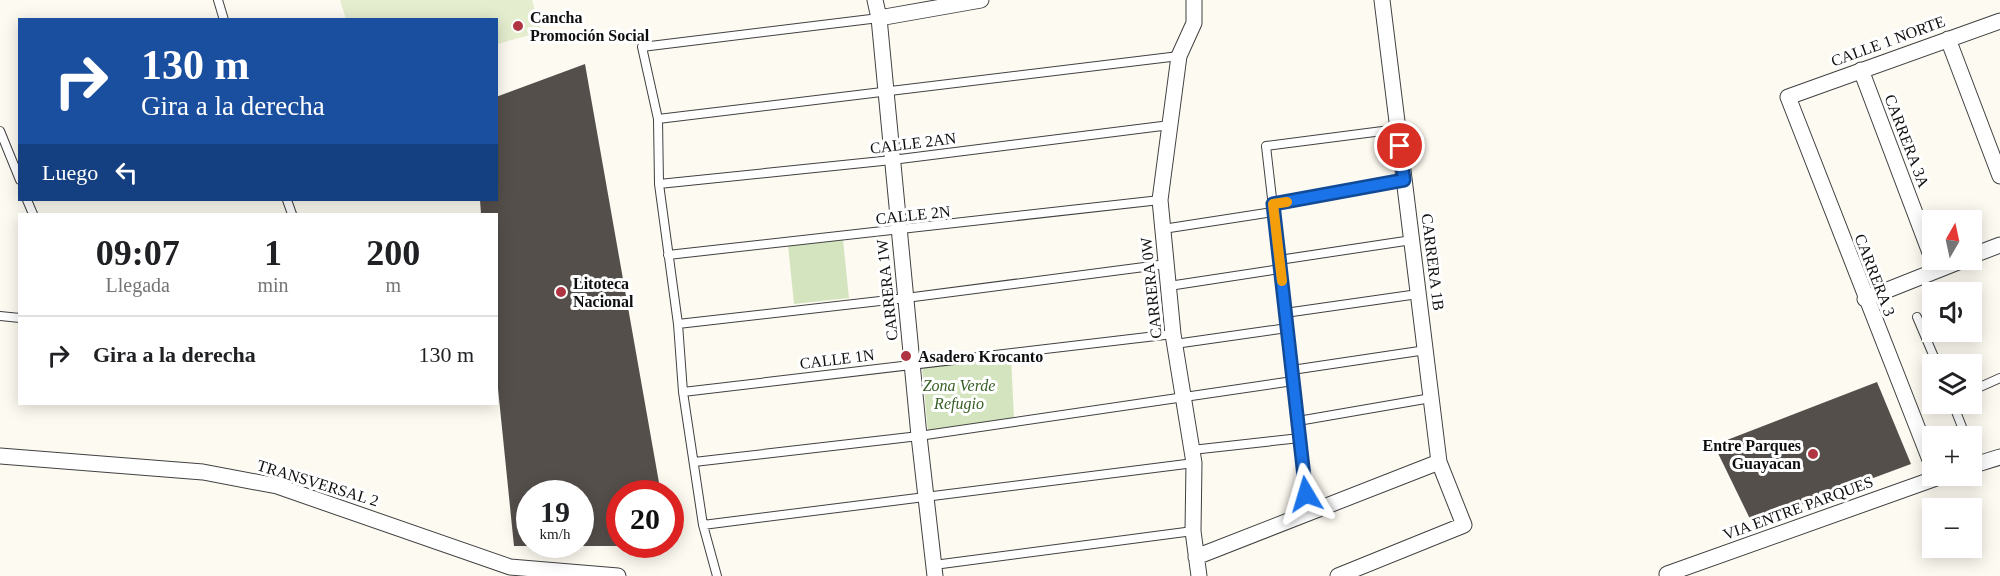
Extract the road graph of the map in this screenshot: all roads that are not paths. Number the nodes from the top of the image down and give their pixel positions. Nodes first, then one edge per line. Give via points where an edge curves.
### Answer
1 (218, 0) edge
2 (875, 0) edge
3 (981, 0) edge
4 (1194, 0) edge
5 (1382, 0) edge
6 (223, 18) edge
7 (879, 18) junction
8 (2000, 21) edge
9 (1948, 39) junction
10 (1179, 56) junction
11 (1861, 70) junction
12 (885, 92) junction
13 (1788, 96) joint
14 (658, 119) junction
15 (1170, 125) junction
16 (1398, 129) junction
17 (0, 131) edge
18 (892, 160) junction
19 (18, 175) edge
20 (2000, 176) edge
21 (1404, 180) junction
22 (659, 184) junction
23 (1160, 200) junction
24 (1273, 208) junction
25 (1163, 229) junction
26 (898, 230) junction
27 (1922, 230) edge
28 (1412, 240) junction
29 (2000, 245) edge
30 (1982, 252) edge
31 (668, 255) junction
32 (1279, 260) junction
33 (1167, 264) junction
34 (1922, 268) edge
35 (1280, 269) junction
36 (1169, 286) junction
37 (1419, 294) junction
38 (906, 298) junction
39 (1865, 299) junction
40 (1285, 314) junction
41 (0, 316) edge
42 (1917, 317) dead end
43 (18, 318) edge
44 (678, 324) junction
45 (1287, 328) junction
46 (1174, 339) junction
47 (1425, 350) junction
48 (1933, 354) edge
49 (913, 364) junction
50 (1292, 370) junction
51 (2000, 378) edge
52 (1293, 381) junction
53 (1982, 386) edge
54 (683, 392) junction
55 (1185, 397) junction
56 (1431, 398) junction
57 (1298, 421) junction
58 (919, 436) junction
59 (1922, 437) edge
60 (1300, 438) junction
61 (0, 456) edge
62 (1193, 456) junction
63 (2000, 458) edge
64 (694, 462) junction
65 (1439, 462) junction
66 (1982, 463) edge
67 (1922, 479) edge
68 (926, 496) junction
69 (1308, 513) junction
70 (703, 525) junction
71 (1193, 531) junction
72 (1196, 557) junction
73 (935, 570) edge
74 (1667, 574) dead end
75 (618, 576) edge
76 (717, 576) edge
77 (1198, 576) edge
78 (1338, 576) edge

1 - 6 lane
2 - 7 street, CARRERA 1W
3 - 7 street
4 - 10 street, CARRERA 0W via 1194,23
5 - 16 street, CARRERA 1B
7 - 12 street, CARRERA 1W
7 - 14 lane via 642,47
8 - 9 street, CALLE 1 NORTE
9 - 11 street, CALLE 1 NORTE
9 - 20 street
10 - 12 lane
10 - 15 street, CARRERA 0W
11 - 13 street, CALLE 1 NORTE
11 - 27 street, CARRERA 3A
12 - 14 lane
12 - 18 street, CARRERA 1W
13 - 39 street, CARRERA 3
14 - 22 lane
15 - 18 lane, CALLE 2AN
15 - 23 street, CARRERA 0W
16 - 21 street, CARRERA 1B
16 - 24 lane via 1266,146
17 - 19 lane
18 - 22 lane, CALLE 2AN
18 - 26 street, CARRERA 1W
21 - 24 lane
21 - 28 street, CARRERA 1B
22 - 31 lane
23 - 25 street, CARRERA 0W
23 - 26 lane, CALLE 2N
24 - 25 lane
24 - 32 lane
25 - 33 street, CARRERA 0W
26 - 31 lane, CALLE 2N
26 - 38 street, CARRERA 1W
28 - 32 lane
28 - 37 street, CARRERA 1B
29 - 30 street
31 - 44 lane
32 - 35 lane
33 - 36 street, CARRERA 0W
33 - 38 lane
34 - 39 street
35 - 36 lane
35 - 40 lane
36 - 46 street, CARRERA 0W
37 - 40 lane
37 - 47 street, CARRERA 1B
38 - 44 lane
38 - 49 street, CARRERA 1W
39 - 59 street, CARRERA 3
40 - 45 lane
41 - 43 lane
42 - 48 lane
44 - 54 lane
45 - 46 lane, CALLE 1N
45 - 50 lane
46 - 49 lane, CALLE 1N
46 - 55 street, CARRERA 0W
47 - 50 lane
47 - 56 street, CARRERA 1B
49 - 54 lane, CALLE 1N
49 - 58 street, CARRERA 1W
50 - 52 lane
51 - 53 lane
52 - 55 lane
52 - 57 lane
54 - 64 lane
55 - 58 lane
55 - 62 street, CARRERA 0W
56 - 57 lane
56 - 65 street, CARRERA 1B
57 - 60 lane
58 - 64 lane
58 - 68 street, CARRERA 1W
60 - 62 lane
60 - 69 lane
61 - 75 street, TRANSVERSAL 2 via 203,472 266,484 510,567
62 - 68 lane
62 - 71 street, CARRERA 0W
63 - 66 street
64 - 70 lane
65 - 69 street
65 - 78 street, CARRERA 1B via 1464,525
67 - 74 street, VIA ENTRE PARQUES
68 - 70 lane
68 - 73 street, CARRERA 1W
69 - 72 street
70 - 76 lane
71 - 72 street, CARRERA 0W
71 - 73 lane
72 - 77 street, CARRERA 0W

